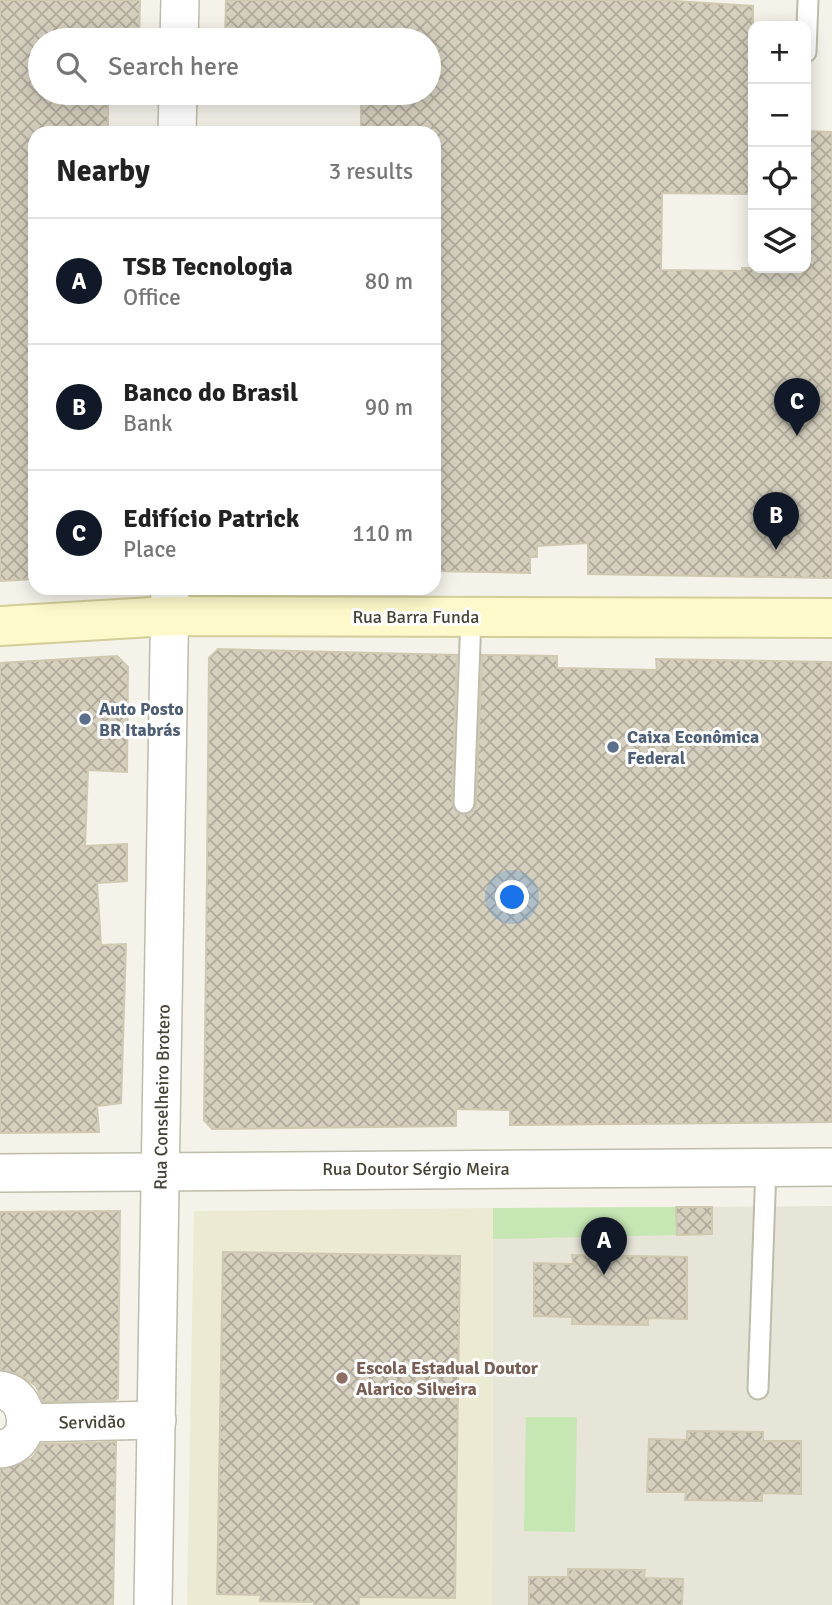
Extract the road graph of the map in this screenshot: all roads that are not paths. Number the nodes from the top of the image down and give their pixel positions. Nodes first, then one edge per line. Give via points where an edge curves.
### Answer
1 (180, 0) edge
2 (808, 0) edge
3 (807, 21) edge
4 (179, 28) edge
5 (178, 105) edge
6 (177, 126) edge
7 (170, 602) edge
8 (471, 617) junction
9 (832, 618) edge
10 (0, 626) edge
11 (464, 803) dead end
12 (766, 1167) junction
13 (832, 1167) edge
14 (161, 1171) junction
15 (0, 1173) edge
16 (758, 1389) dead end
17 (0, 1390) edge
18 (157, 1420) junction
19 (26, 1423) junction
20 (0, 1449) edge
21 (153, 1605) edge

1 - 4 street
2 - 3 lane
5 - 6 street
7 - 8 street, Rua Barra Funda
7 - 10 street, Rua Barra Funda
7 - 14 street, Rua Conselheiro Brotero
8 - 9 street, Rua Barra Funda
8 - 11 lane
12 - 13 street, Rua Doutor Sérgio Meira
12 - 14 street, Rua Doutor Sérgio Meira
12 - 16 lane
14 - 15 street, Rua Doutor Sérgio Meira
14 - 18 street, Rua Conselheiro Brotero
17 - 19 street via 21,1404
18 - 19 street, Servidão
18 - 21 street, Rua Conselheiro Brotero
19 - 20 street via 19,1440

